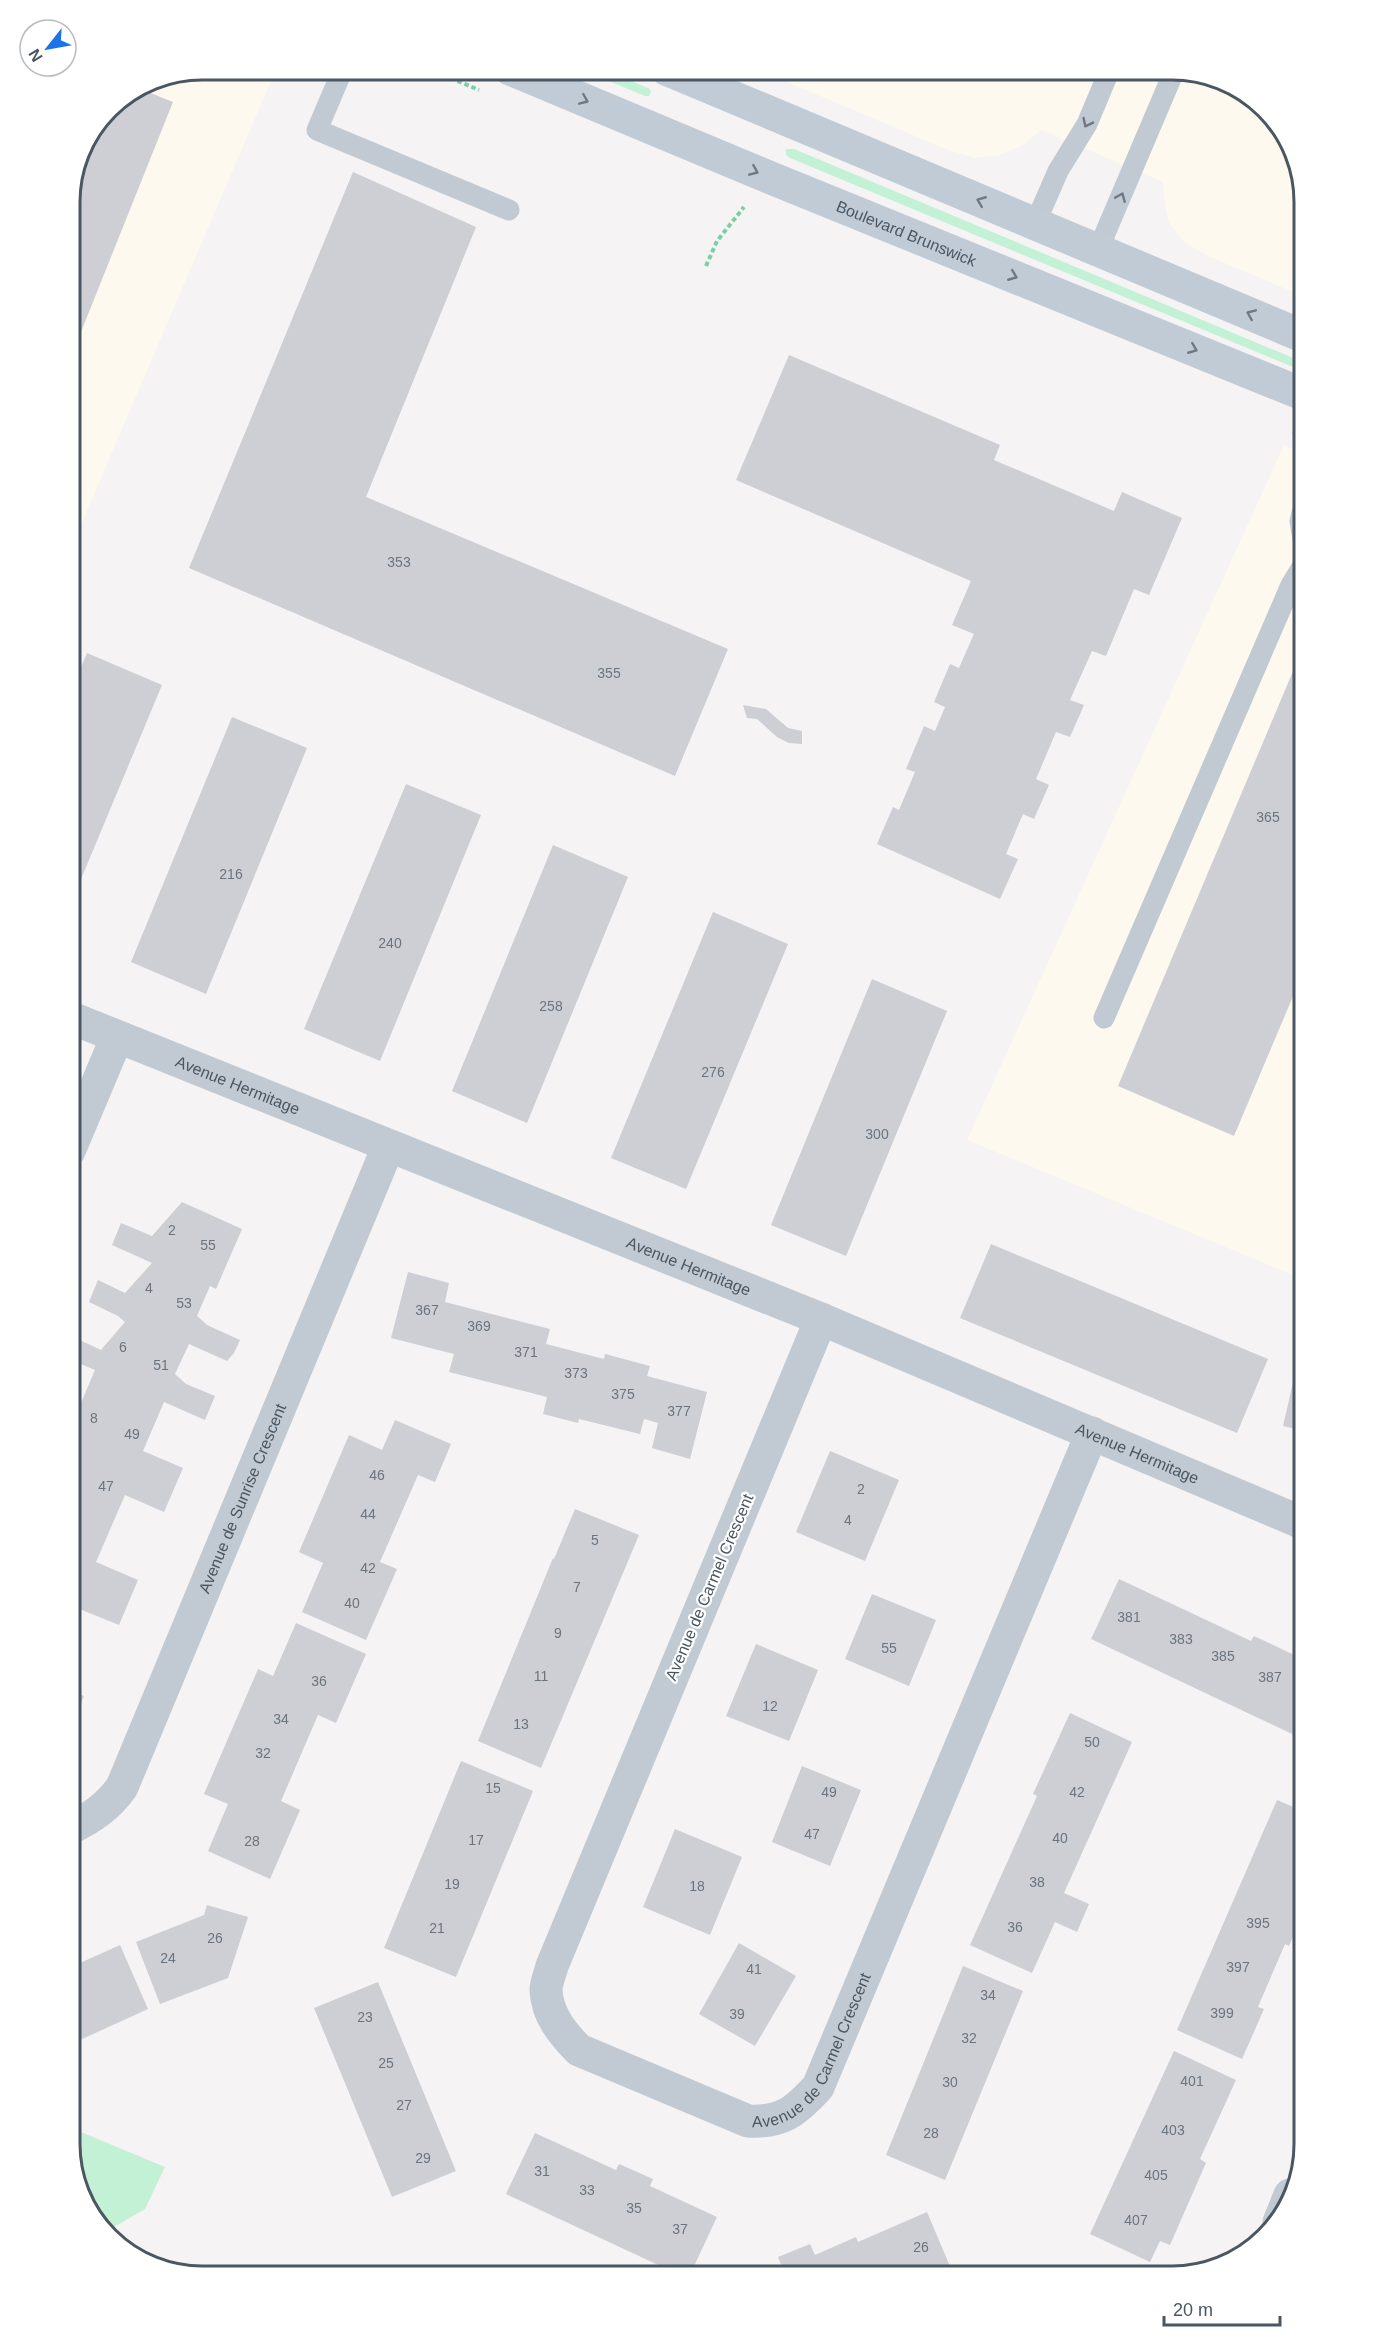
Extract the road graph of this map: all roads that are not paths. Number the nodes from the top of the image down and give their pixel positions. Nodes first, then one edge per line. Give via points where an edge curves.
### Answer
1 (338, 80) edge
2 (536, 80) edge
3 (692, 80) edge
4 (1105, 80) edge
5 (1170, 80) edge
6 (509, 210) dead end
7 (1035, 224) junction
8 (1098, 250) junction
9 (1294, 332) edge
10 (1294, 390) edge
11 (1294, 581) edge
12 (1104, 1018) dead end
13 (80, 1022) edge
14 (117, 1037) junction
15 (80, 1125) edge
16 (388, 1147) junction
17 (821, 1319) junction
18 (1092, 1433) junction
19 (1294, 1519) edge
20 (80, 1823) edge

1 - 6 lane via 317,130
2 -> 10 street, Boulevard Brunswick
7 -> 3 street
4 -> 7 lane
8 -> 5 lane
7 - 8 street
9 -> 8 street
11 - 12 lane
13 - 14 street, Avenue Hermitage
14 - 15 street
14 - 16 street, Avenue Hermitage
16 - 17 street, Avenue Hermitage
16 - 20 street, Avenue de Sunrise Crescent via 122,1787 99,1812
17 - 18 street, Avenue Hermitage
17 - 18 street, Avenue de Carmel Crescent via 552,1966 546,1990 551,2012 562,2032 579,2050 748,2121 783,2117 818,2087
18 - 19 street, Avenue Hermitage

